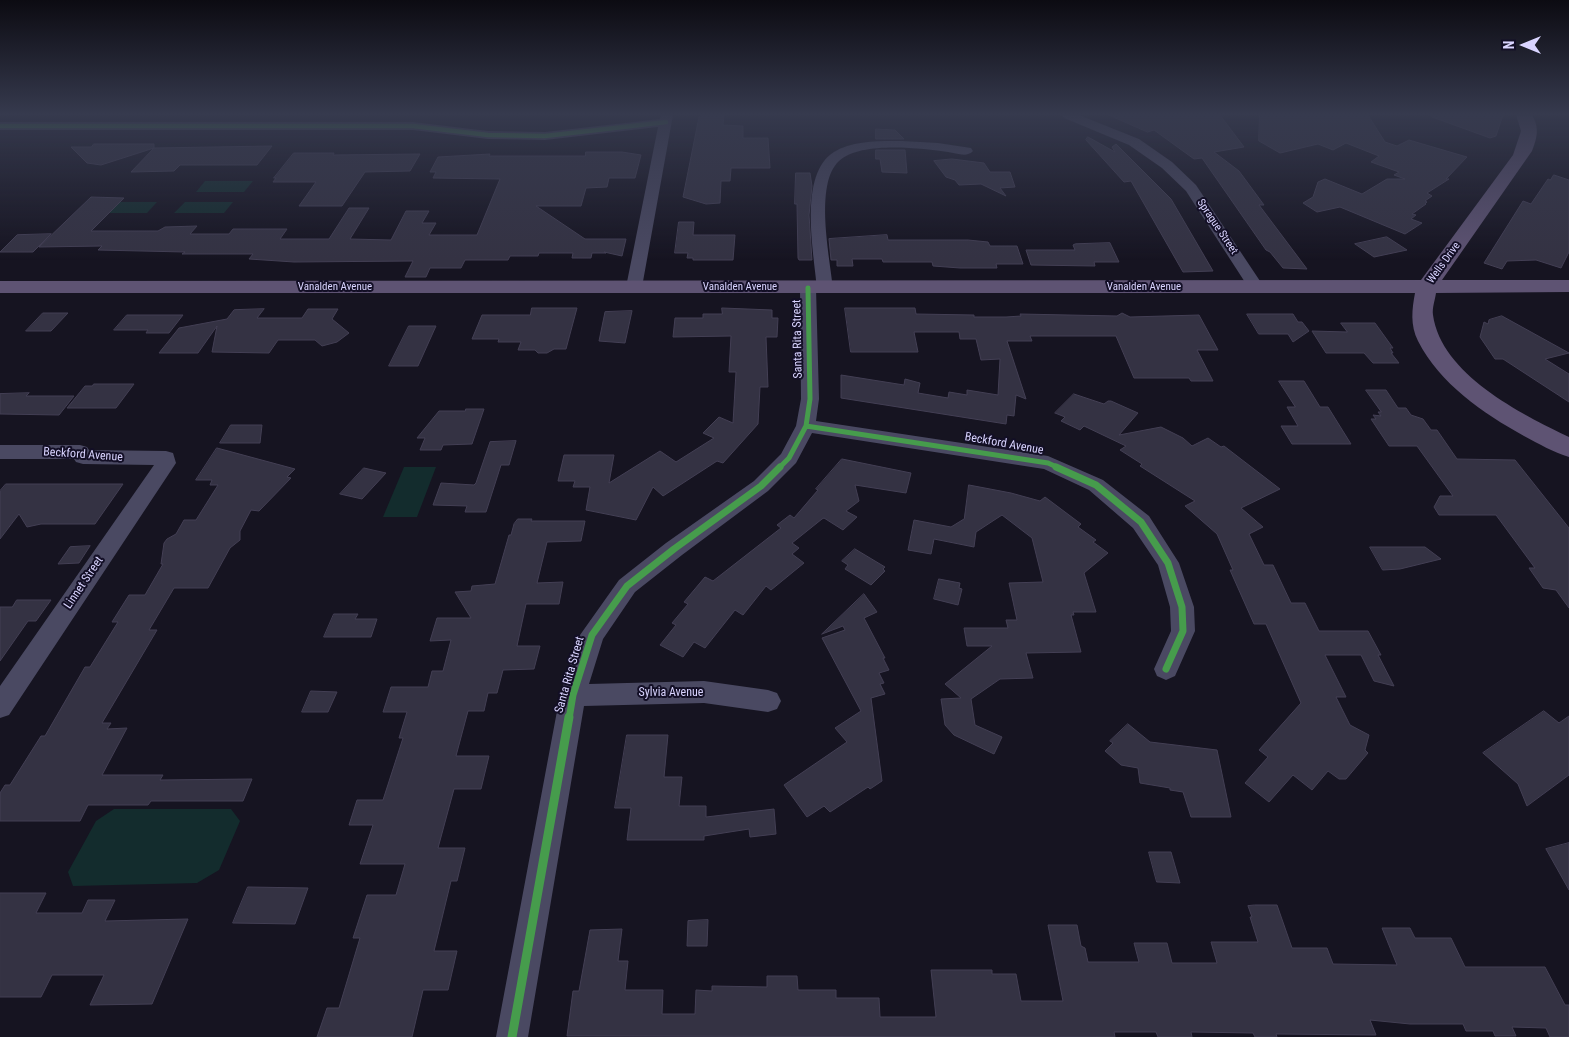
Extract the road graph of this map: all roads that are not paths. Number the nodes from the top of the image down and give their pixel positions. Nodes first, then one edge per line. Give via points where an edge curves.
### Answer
1 (658, 163) edge
2 (830, 163) edge
3 (1165, 163) edge
4 (1516, 163) edge
5 (1569, 286) edge
6 (0, 287) edge
7 (634, 287) junction
8 (1256, 287) junction
9 (1426, 287) junction
10 (817, 288) junction
11 (806, 426) junction
12 (1569, 448) edge
13 (0, 452) edge
14 (166, 458) joint
15 (1166, 669) dead end
16 (573, 695) junction
17 (768, 700) dead end
18 (0, 707) edge
19 (512, 1037) edge

1 - 7 street
2 - 10 street, Santa Rita Street via 821,180
3 - 8 street, Sprague Street via 1191,188
4 - 9 main road, Wells Drive
5 - 9 main road, Vanalden Avenue
6 - 7 main road, Vanalden Avenue
7 - 10 main road, Vanalden Avenue
8 - 9 main road, Vanalden Avenue
8 - 10 main road, Vanalden Avenue
9 - 12 main road, Wells Drive via 1421,300 1421,323 1431,346 1451,372 1480,397 1538,434
10 - 11 street, Santa Rita Street
11 - 15 street, Beckford Avenue via 1048,463 1096,486 1141,522 1168,562 1182,607 1183,631
11 - 16 street, Santa Rita Street via 789,458 761,486 627,586 592,635
13 - 14 street, Beckford Avenue via 80,452 83,457
14 - 18 street, Linnet Street via 166,463
16 - 17 street, Sylvia Avenue via 704,692
16 - 19 street, Santa Rita Street

